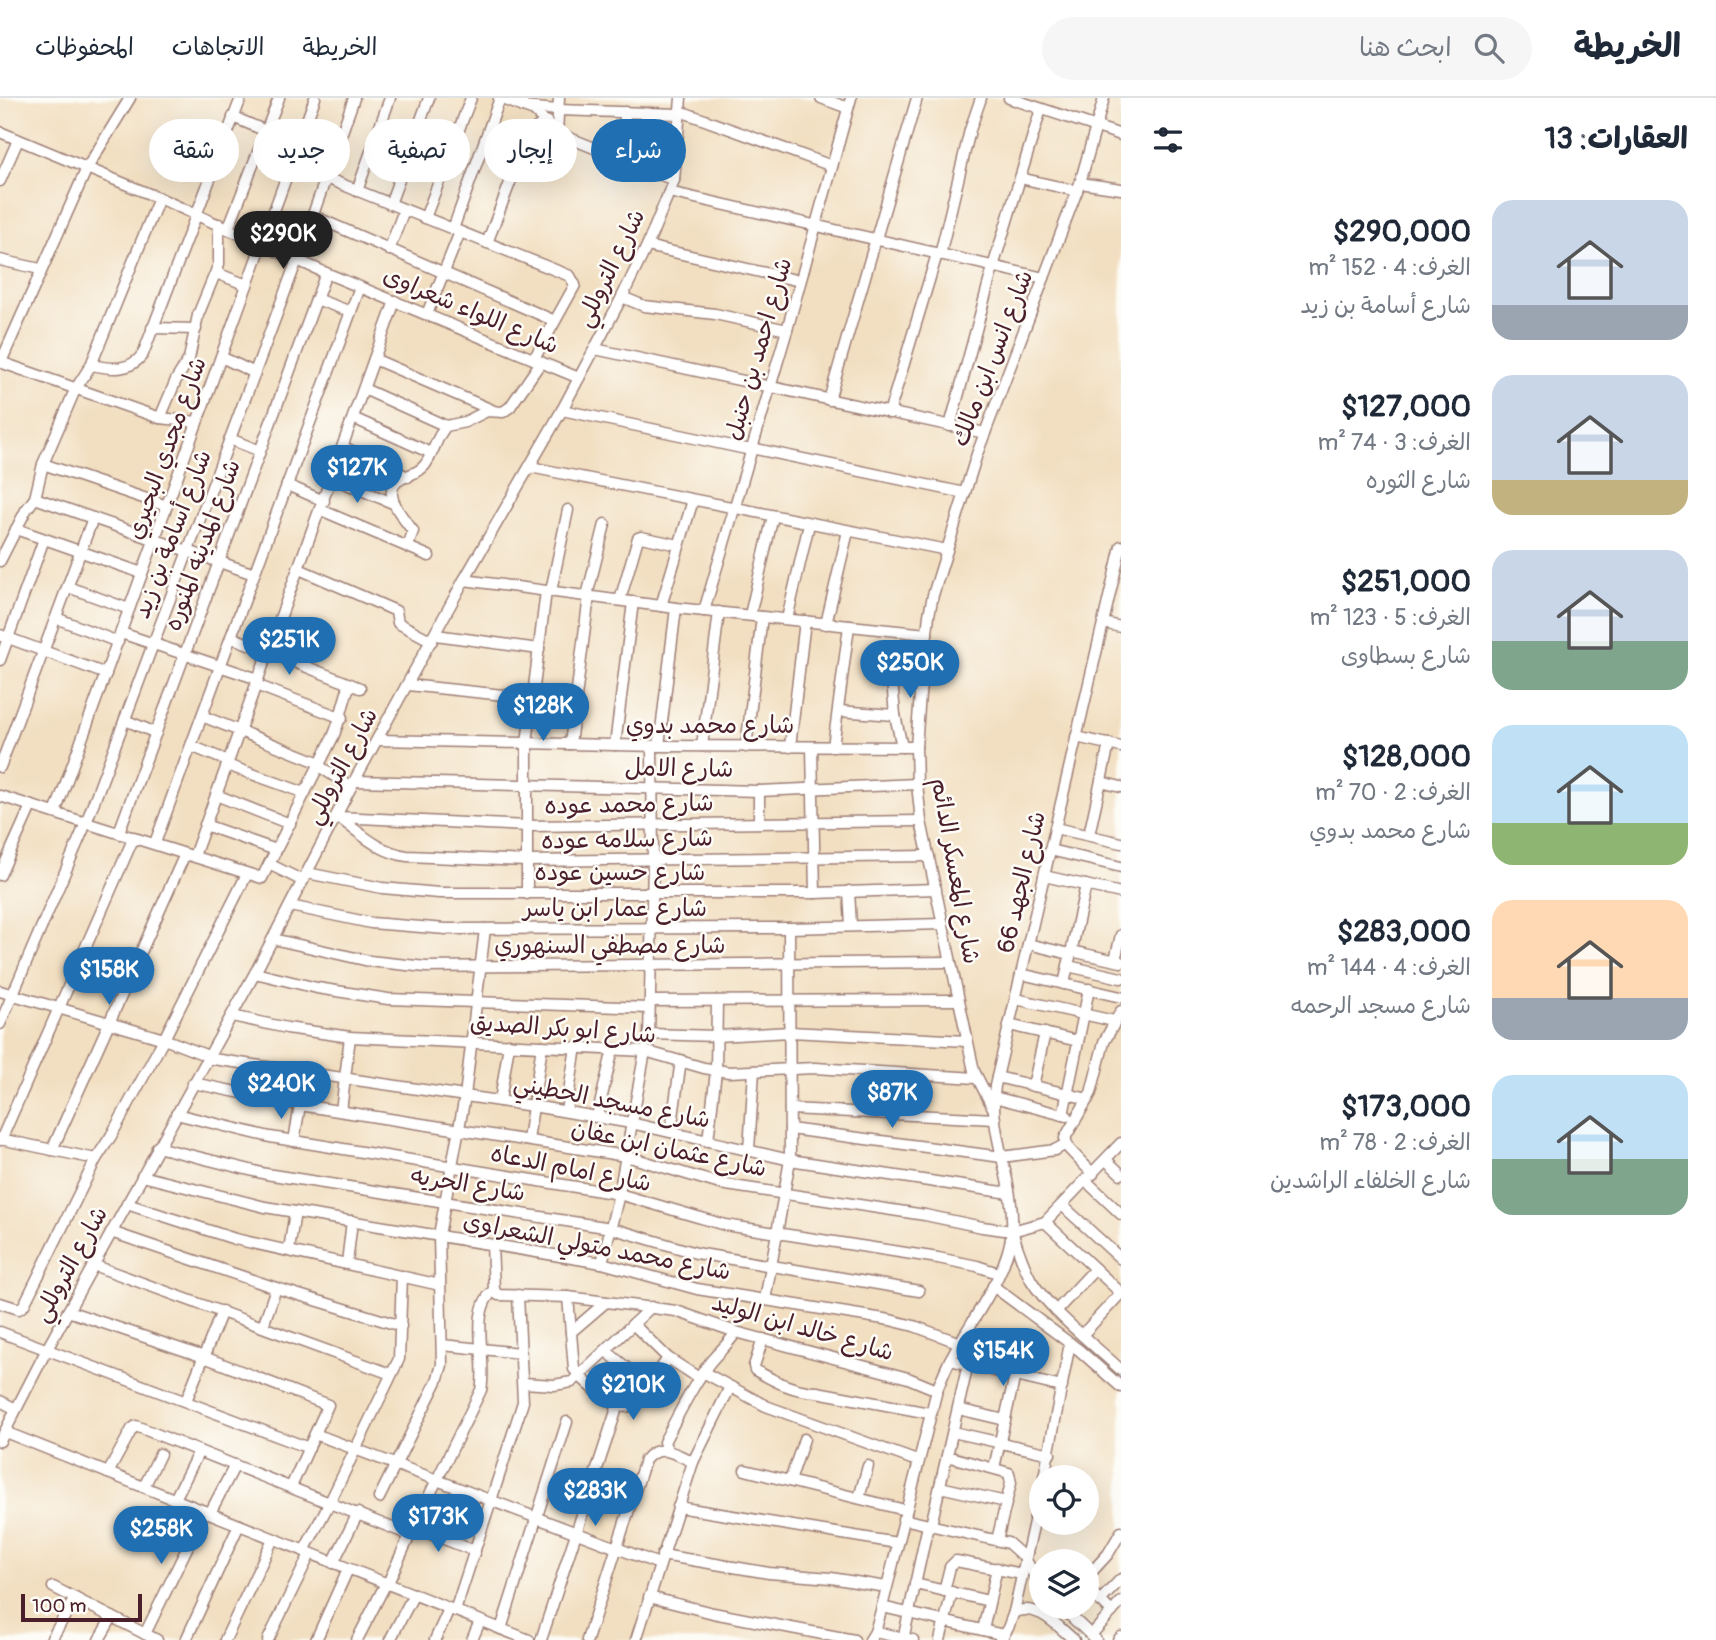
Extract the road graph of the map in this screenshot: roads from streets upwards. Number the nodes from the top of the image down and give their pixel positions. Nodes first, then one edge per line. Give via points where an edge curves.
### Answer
1 (130, 98) edge
2 (241, 98) edge
3 (279, 98) edge
4 (315, 98) edge
5 (354, 98) edge
6 (390, 98) edge
7 (429, 98) edge
8 (471, 98) edge
9 (500, 98) edge
10 (559, 98) edge
11 (681, 98) edge
12 (821, 98) edge
13 (917, 98) edge
14 (981, 98) edge
15 (1009, 98) edge
16 (1104, 98) edge
17 (522, 102) edge
18 (850, 103) edge
19 (1041, 109) junction
20 (558, 110) junction
21 (625, 112) junction
22 (680, 113) junction
23 (233, 117) junction
24 (271, 119) edge
25 (307, 119) edge
26 (347, 119) edge
27 (544, 119) edge
28 (557, 119) edge
29 (625, 119) edge
30 (679, 119) edge
31 (253, 125) edge
32 (1095, 128) junction
33 (0, 132) edge
34 (1121, 135) edge
35 (18, 140) junction
36 (253, 160) edge
37 (832, 166) junction
38 (87, 168) junction
39 (1020, 178) junction
40 (0, 181) edge
41 (284, 182) edge
42 (325, 182) edge
43 (336, 182) edge
44 (510, 182) edge
45 (673, 182) edge
46 (1078, 187) junction
47 (1121, 188) edge
48 (357, 191) junction
49 (669, 192) junction
50 (159, 198) junction
51 (390, 204) junction
52 (404, 210) junction
53 (195, 214) junction
54 (313, 216) junction
55 (425, 218) junction
56 (224, 226) junction
57 (816, 226) junction
58 (456, 231) junction
59 (876, 240) junction
60 (487, 243) junction
61 (262, 244) junction
62 (647, 246) junction
63 (389, 250) junction
64 (938, 254) junction
65 (0, 260) edge
66 (298, 260) junction
67 (993, 267) junction
68 (40, 269) junction
69 (216, 273) junction
70 (326, 273) junction
71 (444, 273) junction
72 (1044, 278) junction
73 (800, 281) junction
74 (247, 285) junction
75 (360, 286) junction
76 (622, 297) junction
77 (316, 299) junction
78 (395, 301) junction
79 (351, 312) junction
80 (427, 314) junction
81 (555, 321) junction
82 (152, 328) junction
83 (196, 328) junction
84 (786, 330) junction
85 (595, 349) junction
86 (221, 357) junction
87 (374, 359) junction
88 (538, 360) junction
89 (0, 362) edge
90 (91, 365) junction
91 (255, 373) junction
92 (579, 378) junction
93 (768, 386) junction
94 (364, 388) junction
95 (75, 390) junction
96 (829, 400) junction
97 (492, 410) junction
98 (562, 410) junction
99 (889, 413) junction
100 (160, 418) junction
101 (354, 418) junction
102 (197, 422) junction
103 (446, 426) junction
104 (950, 426) junction
105 (985, 433) junction
106 (230, 439) junction
107 (343, 447) junction
108 (751, 449) junction
109 (260, 451) junction
110 (431, 453) junction
111 (43, 464) junction
112 (530, 467) junction
113 (408, 477) junction
114 (332, 478) junction
115 (287, 485) junction
116 (965, 493) junction
117 (35, 498) junction
118 (693, 500) junction
119 (395, 504) junction
120 (323, 505) junction
121 (167, 506) junction
122 (733, 508) junction
123 (568, 510) dead end
124 (772, 516) junction
125 (93, 518) junction
126 (606, 524) dead end
127 (809, 524) junction
128 (16, 529) junction
129 (848, 531) junction
130 (44, 539) junction
131 (155, 540) junction
132 (679, 545) junction
133 (1121, 545) edge
134 (408, 547) junction
135 (947, 550) junction
136 (188, 551) junction
137 (81, 552) junction
138 (429, 556) dead end
139 (0, 561) edge
140 (219, 562) junction
141 (299, 569) junction
142 (142, 573) junction
143 (254, 574) junction
144 (464, 580) junction
145 (68, 586) junction
146 (548, 591) junction
147 (588, 596) junction
148 (620, 600) junction
149 (633, 602) junction
150 (661, 606) junction
151 (677, 608) junction
152 (129, 609) junction
153 (704, 611) junction
154 (719, 612) junction
155 (750, 615) junction
156 (762, 617) junction
157 (56, 618) junction
158 (786, 619) junction
159 (805, 621) junction
160 (1103, 623) junction
161 (826, 624) junction
162 (849, 626) junction
163 (1121, 627) edge
164 (927, 634) junction
165 (4, 636) edge
166 (119, 637) junction
167 (231, 637) junction
168 (434, 638) junction
169 (153, 644) junction
170 (539, 649) junction
171 (44, 651) junction
172 (268, 652) junction
173 (184, 654) junction
174 (890, 657) dead end
175 (0, 660) edge
176 (220, 667) junction
177 (106, 674) junction
178 (257, 682) junction
179 (408, 685) junction
180 (533, 698) junction
181 (838, 711) junction
182 (895, 715) junction
183 (202, 716) junction
184 (342, 718) junction
185 (125, 720) junction
186 (239, 731) junction
187 (156, 733) junction
188 (1076, 737) junction
189 (378, 740) junction
190 (527, 743) junction
191 (570, 744) junction
192 (1109, 744) junction
193 (615, 745) junction
194 (191, 746) junction
195 (655, 746) junction
196 (702, 746) junction
197 (746, 747) junction
198 (790, 747) junction
199 (811, 747) junction
200 (833, 747) junction
201 (902, 747) junction
202 (916, 747) junction
203 (1121, 747) edge
204 (228, 763) junction
205 (319, 764) junction
206 (0, 767) edge
207 (1101, 782) junction
208 (353, 784) junction
209 (917, 784) junction
210 (527, 785) junction
211 (1121, 787) edge
212 (652, 788) junction
213 (813, 788) junction
214 (759, 791) junction
215 (305, 793) junction
216 (216, 795) junction
217 (0, 796) edge
218 (31, 806) junction
219 (55, 813) junction
220 (338, 817) junction
221 (922, 821) junction
222 (86, 822) junction
223 (759, 823) junction
224 (814, 823) junction
225 (290, 824) junction
226 (205, 825) junction
227 (653, 825) junction
228 (527, 826) junction
229 (1055, 828) junction
230 (118, 832) junction
231 (1088, 835) junction
232 (134, 837) junction
233 (155, 843) junction
234 (1121, 843) edge
235 (276, 850) junction
236 (1050, 850) junction
237 (189, 855) junction
238 (929, 856) junction
239 (815, 858) junction
240 (653, 860) junction
241 (527, 862) junction
242 (269, 864) junction
243 (1121, 867) edge
244 (247, 874) junction
245 (0, 875) edge
246 (1044, 876) junction
247 (305, 877) junction
248 (1086, 885) junction
249 (936, 889) junction
250 (849, 891) junction
251 (816, 892) junction
252 (653, 893) junction
253 (1121, 893) edge
254 (527, 894) junction
255 (290, 906) junction
256 (943, 924) junction
257 (851, 926) junction
258 (789, 928) junction
259 (485, 929) junction
260 (652, 929) junction
261 (1121, 935) edge
262 (273, 939) junction
263 (1028, 944) junction
264 (1071, 952) junction
265 (1118, 961) edge
266 (950, 962) junction
267 (789, 965) junction
268 (651, 966) junction
269 (1068, 966) junction
270 (480, 967) junction
271 (255, 973) junction
272 (1021, 974) junction
273 (1121, 978) edge
274 (1064, 984) junction
275 (1088, 989) junction
276 (0, 991) edge
277 (13, 995) junction
278 (1121, 997) edge
279 (1016, 999) junction
280 (717, 1000) junction
281 (789, 1000) junction
282 (958, 1000) junction
283 (476, 1003) junction
284 (650, 1004) junction
285 (58, 1009) junction
286 (1083, 1014) junction
287 (232, 1016) junction
288 (1118, 1018) edge
289 (109, 1023) junction
290 (0, 1024) edge
291 (1009, 1025) junction
292 (790, 1032) junction
293 (1045, 1033) junction
294 (649, 1034) junction
295 (717, 1036) junction
296 (351, 1037) junction
297 (164, 1040) junction
298 (967, 1041) junction
299 (1078, 1041) junction
300 (471, 1043) junction
301 (509, 1044) junction
302 (542, 1046) junction
303 (576, 1047) junction
304 (613, 1049) junction
305 (647, 1051) junction
306 (207, 1057) junction
307 (681, 1060) junction
308 (790, 1068) junction
309 (716, 1070) junction
310 (754, 1071) junction
311 (997, 1077) junction
312 (345, 1078) junction
313 (976, 1078) junction
314 (193, 1083) junction
315 (1033, 1086) junction
316 (1067, 1094) junction
317 (465, 1096) junction
318 (1088, 1099) junction
319 (500, 1101) junction
320 (300, 1105) junction
321 (533, 1106) junction
322 (994, 1108) junction
323 (790, 1109) junction
324 (341, 1111) junction
325 (566, 1111) junction
326 (176, 1114) junction
327 (1063, 1115) junction
328 (597, 1117) junction
329 (1076, 1119) junction
330 (631, 1123) junction
331 (790, 1129) junction
332 (458, 1130) junction
333 (671, 1131) junction
334 (1, 1140) edge
335 (528, 1140) junction
336 (708, 1141) junction
337 (294, 1142) junction
338 (1121, 1143) edge
339 (1066, 1144) junction
340 (158, 1147) junction
341 (52, 1150) junction
342 (749, 1150) junction
343 (625, 1156) junction
344 (1002, 1157) junction
345 (96, 1159) junction
346 (790, 1160) junction
347 (1106, 1160) junction
348 (451, 1167) junction
349 (1121, 1174) edge
350 (142, 1176) junction
351 (1089, 1177) junction
352 (1009, 1193) junction
353 (619, 1194) junction
354 (785, 1195) junction
355 (444, 1201) junction
356 (127, 1204) junction
357 (1063, 1206) junction
358 (295, 1212) junction
359 (1121, 1214) edge
360 (352, 1221) junction
361 (1045, 1222) junction
362 (611, 1228) junction
363 (1012, 1231) junction
364 (111, 1232) junction
365 (778, 1234) junction
366 (439, 1235) junction
367 (492, 1245) junction
368 (289, 1250) junction
369 (1121, 1259) edge
370 (347, 1263) junction
371 (603, 1263) junction
372 (93, 1265) junction
373 (771, 1267) junction
374 (1095, 1269) junction
375 (998, 1273) junction
376 (402, 1276) junction
377 (440, 1285) junction
378 (993, 1286) junction
379 (276, 1288) junction
380 (494, 1290) junction
381 (919, 1291) dead end
382 (1121, 1293) edge
383 (518, 1295) junction
384 (568, 1297) junction
385 (765, 1300) junction
386 (606, 1302) junction
387 (651, 1307) junction
388 (2, 1308) edge
389 (68, 1311) junction
390 (222, 1311) junction
391 (1056, 1311) junction
392 (634, 1324) junction
393 (263, 1326) junction
394 (401, 1326) junction
395 (0, 1332) edge
396 (571, 1332) junction
397 (736, 1332) junction
398 (1082, 1333) junction
399 (763, 1339) junction
400 (960, 1343) junction
401 (1072, 1344) junction
402 (442, 1345) junction
403 (482, 1349) junction
404 (46, 1351) junction
405 (606, 1352) junction
406 (520, 1353) junction
407 (204, 1357) junction
408 (668, 1358) junction
409 (950, 1360) junction
410 (968, 1364) junction
411 (1121, 1370) edge
412 (391, 1374) junction
413 (701, 1375) junction
414 (1015, 1375) junction
415 (580, 1376) junction
416 (523, 1383) junction
417 (649, 1386) junction
418 (730, 1387) junction
419 (1062, 1387) junction
420 (1121, 1387) edge
421 (937, 1390) junction
422 (0, 1401) edge
423 (186, 1401) junction
424 (618, 1405) junction
425 (16, 1409) junction
426 (958, 1409) junction
427 (929, 1413) junction
428 (1005, 1420) junction
429 (568, 1422) dead end
430 (953, 1432) junction
431 (315, 1434) junction
432 (3, 1437) edge
433 (804, 1438) dead end
434 (999, 1443) junction
435 (309, 1448) junction
436 (354, 1449) junction
437 (667, 1450) junction
438 (199, 1451) junction
439 (160, 1454) dead end
440 (1049, 1454) junction
441 (947, 1456) junction
442 (917, 1461) junction
443 (693, 1462) junction
444 (235, 1465) junction
445 (396, 1465) junction
446 (1047, 1465) edge
447 (868, 1466) dead end
448 (994, 1468) junction
449 (745, 1470) dead end
450 (108, 1473) junction
451 (436, 1480) junction
452 (790, 1481) junction
453 (144, 1487) junction
454 (291, 1487) junction
455 (940, 1488) junction
456 (379, 1498) dead end
457 (859, 1498) junction
458 (175, 1499) junction
459 (491, 1500) junction
460 (330, 1502) junction
461 (1006, 1502) junction
462 (678, 1507) junction
463 (207, 1512) junction
464 (358, 1513) junction
465 (904, 1514) junction
466 (536, 1517) junction
467 (239, 1525) junction
468 (930, 1525) junction
469 (412, 1531) junction
470 (1121, 1532) edge
471 (576, 1533) junction
472 (1030, 1535) edge
473 (273, 1539) junction
474 (997, 1540) junction
475 (897, 1543) junction
476 (617, 1548) junction
477 (475, 1551) junction
478 (307, 1553) junction
479 (1025, 1558) junction
480 (661, 1560) junction
481 (333, 1563) junction
482 (1099, 1564) edge
483 (1029, 1566) edge
484 (997, 1568) junction
485 (348, 1569) junction
486 (1022, 1574) junction
487 (1121, 1579) edge
488 (387, 1583) junction
489 (915, 1584) junction
490 (53, 1587) dead end
491 (886, 1587) junction
492 (948, 1591) junction
493 (414, 1594) junction
494 (649, 1597) junction
495 (75, 1598) junction
496 (989, 1601) junction
497 (1100, 1601) joint
498 (1121, 1602) edge
499 (882, 1607) junction
500 (452, 1610) junction
501 (1014, 1612) junction
502 (1112, 1612) junction
503 (909, 1613) junction
504 (112, 1617) junction
505 (1073, 1619) edge
506 (480, 1621) junction
507 (945, 1621) junction
508 (501, 1629) junction
509 (983, 1630) junction
510 (873, 1636) edge
511 (512, 1637) edge
512 (1002, 1637) edge
513 (151, 1638) edge
514 (1093, 1638) edge
515 (906, 1639) edge
516 (51, 1640) edge
517 (99, 1640) edge
518 (186, 1640) edge
519 (225, 1640) edge
520 (268, 1640) edge
521 (316, 1640) edge
522 (357, 1640) edge
523 (390, 1640) edge
524 (435, 1640) edge
525 (472, 1640) edge
526 (529, 1640) edge
527 (541, 1640) edge
528 (587, 1640) edge
529 (636, 1640) edge
530 (854, 1640) edge
531 (940, 1640) edge
532 (1074, 1640) edge

1 - 38 street
2 - 23 street
3 - 24 street
4 - 25 street, شارع مجدي البحيري
5 - 26 street, شارع أسامة بن زيد
6 - 48 street
7 - 51 street
8 - 55 street
9 - 17 street
9 - 58 street
10 - 20 street
11 - 22 street, شارع التروللي
12 - 18 street
13 - 59 street
14 - 64 street
15 - 19 street
16 - 32 street, شارع انس ابن مالك
17 - 20 street
17 - 27 street
18 - 37 street, شارع احمد بن حنبل
19 - 32 street
19 - 39 street
20 - 21 street
20 - 28 street
21 - 22 street
21 - 29 street
22 - 30 street, شارع التروللي
22 - 37 street
23 - 31 street
23 - 53 street
32 - 34 street
32 - 46 street, شارع انس ابن مالك
33 - 35 street, شارع اللواء شعراوى
35 - 38 street, شارع اللواء شعراوى
35 - 40 street
36 - 56 street
37 - 57 street, شارع احمد بن حنبل
38 - 50 street, شارع اللواء شعراوى
38 - 68 street
39 - 46 street
39 - 67 street
41 - 61 street, شارع مجدي البحيري
42 - 54 street, شارع أسامة بن زيد
43 - 48 street
44 - 60 street
45 - 49 street, شارع التروللي
46 - 47 street
46 - 72 street, شارع انس ابن مالك
48 - 51 street
49 - 57 street
49 - 62 street, شارع التروللي
50 - 53 street, شارع اللواء شعراوى
50 - 90 street
51 - 52 street
52 - 55 street
52 - 63 street
53 - 56 street, شارع اللواء شعراوى
53 - 82 street
54 - 63 street
54 - 66 street, شارع أسامة بن زيد
55 - 58 street
56 - 61 street, شارع اللواء شعراوى
56 - 69 street
57 - 59 street
57 - 73 street, شارع احمد بن حنبل
58 - 60 street
58 - 71 street
59 - 64 street
59 - 96 street
60 - 81 street via 570,276 575,285
61 - 66 street, شارع اللواء شعراوى
61 - 74 street, شارع مجدي البحيري
62 - 73 street
62 - 76 street, شارع التروللي
63 - 71 street
64 - 67 street
64 - 99 street
65 - 68 street
66 - 70 street, شارع اللواء شعراوى
66 - 91 street, شارع أسامة بن زيد
67 - 72 street
67 - 104 street
68 - 89 street
69 - 74 street
69 - 83 street
70 - 75 street, شارع اللواء شعراوى
70 - 77 street, شارع المدينه المنوره
71 - 80 street
71 - 81 street
72 - 105 street, شارع انس ابن مالك
73 - 84 street, شارع احمد بن حنبل
74 - 86 street, شارع مجدي البحيري
75 - 78 street, شارع اللواء شعراوى
75 - 79 street
76 - 84 street via 644,306 715,314
76 - 85 street, شارع التروللي
77 - 79 street
77 - 109 street, شارع المدينه المنوره
78 - 80 street, شارع اللواء شعراوى
78 - 87 street
79 - 115 street
80 - 88 street, شارع اللواء شعراوى
81 - 88 street
82 - 83 street
82 - 90 street via 144,354 134,364 110,369
83 - 100 street via 190,359
84 - 93 street, شارع احمد بن حنبل
85 - 92 street, شارع التروللي
85 - 93 street
86 - 91 street
86 - 102 street, شارع مجدي البحيري
87 - 94 street
87 - 97 street
88 - 92 street, شارع اللواء شعراوى
88 - 97 street via 510,407 503,412
89 - 95 street
90 - 95 street
91 - 106 street, شارع أسامة بن زيد
92 - 98 street, شارع التروللي
93 - 96 street
93 - 108 street, شارع احمد بن حنبل
94 - 101 street
94 - 103 street
95 - 100 street
95 - 111 street
96 - 99 street
97 - 103 street
98 - 108 street
98 - 112 street, شارع التروللي
99 - 104 street
100 - 102 street
101 - 107 street
101 - 110 street
102 - 121 street, شارع مجدي البحيري
103 - 110 street
104 - 105 street
105 - 116 street, شارع انس ابن مالك
106 - 109 street
106 - 136 street, شارع أسامة بن زيد
107 - 113 street
107 - 114 street
108 - 116 street
108 - 122 street, شارع احمد بن حنبل
109 - 140 street, شارع المدينه المنوره
110 - 113 street via 426,464
111 - 117 street
111 - 121 street
112 - 118 street
112 - 144 street, شارع التروللي
113 - 119 street via 393,486
114 - 119 street
114 - 120 street
115 - 120 street
115 - 143 street
116 - 135 street, شارع انس ابن مالك
117 - 125 street
117 - 128 street
118 - 122 street
118 - 132 street
119 - 134 street via 413,531
120 - 134 street
120 - 141 street
121 - 131 street, شارع مجدي البحيري
122 - 124 street
122 - 153 street, شارع احمد بن حنبل
123 - 146 street
124 - 127 street
124 - 155 street
125 - 131 street
125 - 137 street
126 - 147 street
127 - 129 street
127 - 158 street
128 - 130 street
128 - 139 street
129 - 135 street
129 - 161 street
130 - 137 street
130 - 165 street
131 - 136 street
131 - 142 street, شارع مجدي البحيري
132 - 148 street via 638,538
132 - 150 street
133 - 160 street, شارع الجهد 66
134 - 138 street
135 - 164 street, شارع انس ابن مالك
136 - 140 street
136 - 169 street, شارع أسامة بن زيد
137 - 142 street
137 - 145 street
140 - 143 street
140 - 173 street, شارع المدينه المنوره
141 - 168 street via 396,611 398,622
141 - 172 street
142 - 152 street, شارع مجدي البحيري
143 - 167 street
144 - 146 street
144 - 168 street, شارع التروللي
145 - 152 street
145 - 157 street
146 - 147 street
146 - 170 street
147 - 148 street
147 - 191 street
148 - 149 street
149 - 150 street
149 - 193 street
150 - 151 street
151 - 153 street
151 - 195 street
152 - 166 street, شارع مجدي البحيري
153 - 154 street
154 - 155 street
154 - 196 street
155 - 156 street
156 - 158 street
156 - 197 street
157 - 166 street
157 - 171 street
158 - 159 street
159 - 161 street
159 - 198 street
160 - 163 street
160 - 188 street, شارع الجهد 66
161 - 162 street
162 - 164 street
162 - 181 street
164 - 202 street, شارع المعسكر الدائم
165 - 171 street
165 - 175 street
166 - 169 street
166 - 177 street, شارع مجدي البحيري
167 - 172 street
167 - 176 street
168 - 170 street
168 - 179 street, شارع التروللي
169 - 173 street
169 - 185 street, شارع أسامة بن زيد
170 - 180 street
171 - 177 street
171 - 206 street
172 - 178 street
172 - 184 street via 355,686 343,704
173 - 176 street
173 - 187 street, شارع المدينه المنوره
174 - 182 street
176 - 178 street
176 - 183 street
177 - 219 street, شارع مجدي البحيري
178 - 184 street
178 - 186 street
179 - 180 street
179 - 189 street, شارع التروللي
180 - 190 street
181 - 182 street
181 - 200 street
182 - 201 street
183 - 186 street
183 - 194 street
184 - 205 street
185 - 187 street
185 - 222 street, شارع أسامة بن زيد
186 - 204 street
186 - 205 street
187 - 230 street, شارع المدينه المنوره
188 - 192 street
188 - 229 street, شارع الجهد 66
189 - 190 street, شارع محمد بدوي
189 - 208 street, شارع التروللي
190 - 191 street, شارع محمد بدوي
190 - 210 street
191 - 193 street, شارع محمد بدوي
192 - 203 street
192 - 207 street
193 - 195 street, شارع محمد بدوي
194 - 204 street
194 - 233 street
195 - 196 street, شارع محمد بدوي
195 - 212 street
196 - 197 street, شارع محمد بدوي
197 - 198 street, شارع محمد بدوي
198 - 199 street, شارع محمد بدوي
199 - 200 street, شارع محمد بدوي
199 - 213 street
200 - 201 street, شارع محمد بدوي
201 - 202 street, شارع محمد بدوي
202 - 209 street, شارع المعسكر الدائم
204 - 215 street
204 - 216 street
205 - 208 street
205 - 215 street
207 - 211 street
207 - 231 street
208 - 210 street, شارع الامل
208 - 220 street, شارع التروللي
209 - 213 street, شارع الامل
209 - 221 street, شارع المعسكر الدائم
210 - 212 street, شارع الامل
210 - 228 street
212 - 214 street, شارع الامل
212 - 227 street
213 - 214 street, شارع الامل
213 - 224 street
214 - 223 street
215 - 225 street
216 - 225 street
216 - 226 street
217 - 218 street
218 - 219 street
218 - 245 street
219 - 222 street
220 - 228 street, شارع محمد عوده
220 - 241 street, شارع سلامه عوده via 396,855
220 - 247 street, شارع التروللي
221 - 224 street, شارع محمد عوده
221 - 238 street, شارع المعسكر الدائم
222 - 230 street
222 - 277 street, شارع أسامة بن زيد
223 - 224 street, شارع محمد عوده
223 - 227 street, شارع محمد عوده
224 - 239 street
225 - 235 street
226 - 235 street
226 - 237 street
227 - 228 street, شارع محمد عوده
227 - 240 street
228 - 241 street
229 - 231 street
229 - 236 street, شارع الجهد 66
230 - 232 street
231 - 234 street
232 - 233 street
232 - 285 street
233 - 237 street
235 - 242 street
236 - 243 street
236 - 246 street, شارع الجهد 66
237 - 244 street
237 - 289 street
238 - 239 street, شارع سلامه عوده
238 - 249 street, شارع المعسكر الدائم
239 - 240 street, شارع سلامه عوده
239 - 251 street
240 - 241 street, شارع سلامه عوده
240 - 252 street
241 - 254 street
242 - 244 street via 261,878
242 - 247 street, شارع حسين عوده
244 - 297 street
246 - 248 street
246 - 263 street, شارع الجهد 66
247 - 254 street, شارع حسين عوده via 411,892
247 - 255 street, شارع التروللي
248 - 253 street
248 - 264 street
249 - 250 street, شارع حسين عوده
249 - 256 street, شارع المعسكر الدائم
250 - 251 street, شارع حسين عوده
250 - 257 street
251 - 252 street, شارع حسين عوده
252 - 254 street, شارع حسين عوده
252 - 260 street
255 - 259 street, شارع عمار ابن ياسر via 396,926
255 - 262 street, شارع التروللي
256 - 257 street, شارع عمار ابن ياسر
256 - 266 street, شارع المعسكر الدائم
257 - 258 street, شارع عمار ابن ياسر
258 - 260 street, شارع عمار ابن ياسر
258 - 267 street
259 - 260 street, شارع عمار ابن ياسر
259 - 270 street
260 - 268 street
261 - 265 street
262 - 270 street, شارع مصطفي السنهوري via 398,965
262 - 271 street, شارع التروللي
263 - 264 street
263 - 272 street, شارع الجهد 66
264 - 265 street
264 - 269 street
266 - 267 street, شارع مصطفي السنهوري
266 - 282 street, شارع المعسكر الدائم
267 - 268 street, شارع مصطفي السنهوري
267 - 281 street
268 - 270 street, شارع مصطفي السنهوري
268 - 284 street
269 - 273 street
269 - 274 street
270 - 283 street
271 - 283 street via 353,995
271 - 287 street, شارع التروللي
272 - 274 street
272 - 279 street, شارع الجهد 66
274 - 275 street
275 - 278 street
275 - 286 street
276 - 277 street, شارع مسجد الحطيني
277 - 285 street, شارع مسجد الحطيني
277 - 290 street, شارع أسامة بن زيد
279 - 286 street
279 - 291 street, شارع الجهد 66
280 - 281 street
280 - 284 street
280 - 295 street
281 - 282 street
281 - 292 street
282 - 298 street, شارع المعسكر الدائم
283 - 284 street
283 - 300 street
284 - 294 street
285 - 289 street, شارع مسجد الحطيني
285 - 334 street
286 - 288 street
286 - 299 street
287 - 296 street, شارع ابو بكر الصديق
287 - 306 street, شارع التروللي
288 - 318 street via 1104,1042
289 - 297 street, شارع مسجد الحطيني
289 - 341 street
291 - 293 street
291 - 311 street, شارع الجهد 66
292 - 295 street
292 - 298 street
292 - 308 street
293 - 299 street
293 - 315 street
294 - 295 street
294 - 305 street
295 - 309 street
296 - 300 street, شارع ابو بكر الصديق
296 - 312 street
297 - 306 street, شارع مسجد الحطيني
297 - 345 street
298 - 313 street, شارع المعسكر الدائم
299 - 316 street
300 - 301 street, شارع ابو بكر الصديق
300 - 317 street
301 - 302 street, شارع ابو بكر الصديق
301 - 319 street
302 - 303 street, شارع ابو بكر الصديق
302 - 321 street
303 - 304 street, شارع ابو بكر الصديق
303 - 325 street
304 - 305 street, شارع ابو بكر الصديق
304 - 328 street
305 - 307 street, شارع ابو بكر الصديق
305 - 330 street
306 - 312 street, شارع مسجد الحطيني
306 - 314 street, شارع التروللي
307 - 309 street, شارع ابو بكر الصديق
307 - 333 street
308 - 310 street, شارع ابو بكر الصديق
308 - 313 street, شارع ابو بكر الصديق
308 - 323 street
309 - 310 street, شارع ابو بكر الصديق
309 - 336 street
310 - 342 street
311 - 315 street
311 - 322 street, شارع الجهد 66
312 - 317 street, شارع مسجد الحطيني
312 - 324 street
313 - 322 street, شارع المعسكر الدائم
314 - 320 street, شارع عثمان ابن عفان
314 - 326 street, شارع التروللي
315 - 316 street
316 - 318 street
316 - 327 street
317 - 319 street, شارع مسجد الحطيني
317 - 332 street
318 - 329 street
319 - 321 street, شارع مسجد الحطيني
320 - 324 street, شارع عثمان ابن عفان
320 - 337 street
321 - 325 street, شارع مسجد الحطيني
321 - 335 street
322 - 323 street
322 - 327 street
322 - 344 street, شارع الجهد 66
323 - 331 street
324 - 332 street, شارع عثمان ابن عفان
325 - 328 street, شارع مسجد الحطيني
326 - 337 street, شارع امام الدعاه
326 - 340 street, شارع التروللي
327 - 329 street
328 - 330 street, شارع مسجد الحطيني
329 - 339 street
330 - 333 street, شارع مسجد الحطيني
330 - 343 street
331 - 344 street
331 - 346 street
332 - 335 street, شارع عثمان ابن عفان
332 - 348 street
333 - 336 street, شارع مسجد الحطيني
334 - 341 street
335 - 343 street, شارع عثمان ابن عفان
336 - 342 street, شارع مسجد الحطيني
337 - 348 street, شارع امام الدعاه
338 - 347 street
339 - 344 street via 1055,1150
339 - 351 street
340 - 350 street, شارع التروللي
340 - 355 street, شارع الحريه via 280,1177
341 - 345 street
342 - 346 street, شارع مسجد الحطيني
343 - 353 street
343 - 354 street, شارع عثمان ابن عفان via 720,1184
344 - 352 street, شارع الجهد 66
345 - 388 street via 24,1305
346 - 352 street, شارع مسجد الحطيني
346 - 354 street
347 - 349 street
347 - 351 street
348 - 353 street, شارع امام الدعاه
348 - 355 street
350 - 356 street, شارع التروللي
350 - 358 street, شارع محمد متولي الشعراوى
351 - 357 street
351 - 359 street
352 - 363 street, شارع الجهد 66
353 - 362 street
353 - 365 street, شارع امام الدعاه via 701,1219
354 - 363 street, شارع عثمان ابن عفان
354 - 365 street
355 - 362 street, شارع الحريه
355 - 366 street
356 - 364 street, شارع التروللي
356 - 368 street
357 - 361 street
357 - 369 street
358 - 360 street, شارع محمد متولي الشعراوى
358 - 368 street
360 - 366 street, شارع محمد متولي الشعراوى
360 - 370 street
361 - 363 street
361 - 374 street
362 - 371 street
362 - 373 street, شارع الحريه via 696,1254
363 - 375 street
363 - 391 street via 1031,1280
364 - 372 street, شارع التروللي
364 - 379 street
365 - 373 street
365 - 375 street, شارع امام الدعاه via 938,1258
366 - 367 street, شارع محمد متولي الشعراوى
366 - 377 street
367 - 371 street, شارع محمد متولي الشعراوى
367 - 380 street
368 - 370 street
370 - 376 street
371 - 385 street, شارع محمد متولي الشعراوى via 684,1286
372 - 389 street, شارع التروللي
372 - 390 street
373 - 381 street, شارع الحريه
373 - 385 street
374 - 382 street
374 - 391 street
375 - 378 street
376 - 377 street
376 - 394 street
377 - 402 street
378 - 400 street
378 - 401 street
379 - 393 street
379 - 394 street
380 - 383 street, شارع خالد ابن الوليد via 498,1295
380 - 403 street via 482,1304
382 - 398 street
383 - 384 street, شارع خالد ابن الوليد
383 - 406 street
384 - 386 street, شارع خالد ابن الوليد
384 - 396 street
385 - 400 street, شارع محمد متولي الشعراوى via 902,1323
386 - 387 street, شارع خالد ابن الوليد
386 - 396 street
387 - 392 street
387 - 397 street, شارع خالد ابن الوليد
389 - 404 street, شارع التروللي
389 - 407 street
390 - 393 street
390 - 407 street
391 - 398 street
392 - 405 street
392 - 408 street
393 - 412 street
394 - 412 street via 400,1354
395 - 404 street
396 - 415 street via 574,1369
397 - 399 street, شارع خالد ابن الوليد
397 - 413 street
398 - 401 street
398 - 401 street via 1069,1331
398 - 411 street
399 - 421 street, شارع خالد ابن الوليد
399 - 427 street via 755,1370 793,1390
400 - 409 street
401 - 419 street
401 - 420 street
402 - 403 street
402 - 445 street via 437,1381
403 - 406 street
403 - 451 street via 481,1390
404 - 423 street
404 - 425 street, شارع التروللي
405 - 415 street
405 - 417 street
406 - 416 street
407 - 423 street
407 - 431 street via 328,1405
408 - 413 street
408 - 417 street
409 - 410 street
409 - 421 street
410 - 414 street
410 - 426 street
412 - 436 street
413 - 418 street
413 - 437 street via 664,1442
414 - 419 street
414 - 428 street
415 - 416 street via 563,1385
415 - 424 street
416 - 459 street via 522,1412
417 - 424 street via 637,1403
418 - 442 street via 766,1406
418 - 443 street
419 - 440 street
421 - 427 street
422 - 425 street
423 - 435 street
424 - 471 street
425 - 432 street, شارع التروللي
426 - 428 street
426 - 430 street
427 - 442 street
428 - 434 street
429 - 466 street
430 - 434 street
430 - 441 street
431 - 435 street
431 - 436 street
432 - 450 street
433 - 452 street
434 - 440 street
434 - 448 street
435 - 454 street
436 - 445 street
436 - 460 street
437 - 443 street
437 - 476 street via 650,1453 645,1460
438 - 444 street
438 - 450 street via 136,1426
438 - 458 street
439 - 453 street
440 - 446 street
441 - 448 street
441 - 455 street
442 - 465 street
443 - 462 street
444 - 454 street
444 - 463 street
445 - 451 street
445 - 456 street
447 - 457 street
448 - 461 street via 1011,1478
449 - 452 street
450 - 453 street
451 - 459 street
451 - 469 street
452 - 457 street
453 - 458 street
454 - 460 street
455 - 461 street
455 - 468 street
457 - 465 street
458 - 463 street
459 - 466 street
459 - 477 street
460 - 464 street
460 - 478 street
461 - 474 street
462 - 475 street
462 - 480 street
463 - 467 street
463 - 513 street
464 - 469 street
464 - 481 street
465 - 468 street
465 - 475 street
466 - 471 street
466 - 508 street
467 - 473 street
467 - 518 street
468 - 474 street
468 - 489 street
469 - 477 street
469 - 488 street
470 - 482 street
471 - 476 street
471 - 527 street
472 - 479 street
473 - 478 street
473 - 519 street
474 - 479 street
475 - 491 street
476 - 480 street
476 - 528 street
477 - 500 street
478 - 481 street
478 - 520 street
479 - 483 street
479 - 486 street
480 - 491 street
480 - 494 street
481 - 485 street
484 - 486 street
484 - 492 street via 956,1561 950,1567
484 - 496 street
485 - 488 street
485 - 521 street
486 - 501 street
487 - 497 street
488 - 493 street
488 - 522 street
489 - 492 street
489 - 503 street
490 - 495 street
491 - 499 street
492 - 496 street
492 - 507 street
493 - 500 street
493 - 523 street
494 - 529 street
494 - 530 street
495 - 504 street
495 - 516 street
496 - 509 street
497 - 502 street
498 - 502 street
499 - 503 street
499 - 510 street
500 - 506 street
500 - 524 street
501 - 512 street
501 - 532 street via 1040,1612
502 - 514 street
503 - 507 street
503 - 515 street
504 - 513 street
504 - 517 street
505 - 514 street
506 - 508 street
506 - 525 street
507 - 509 street
507 - 531 street
508 - 511 street
509 - 512 street
510 - 515 street
511 - 526 street

